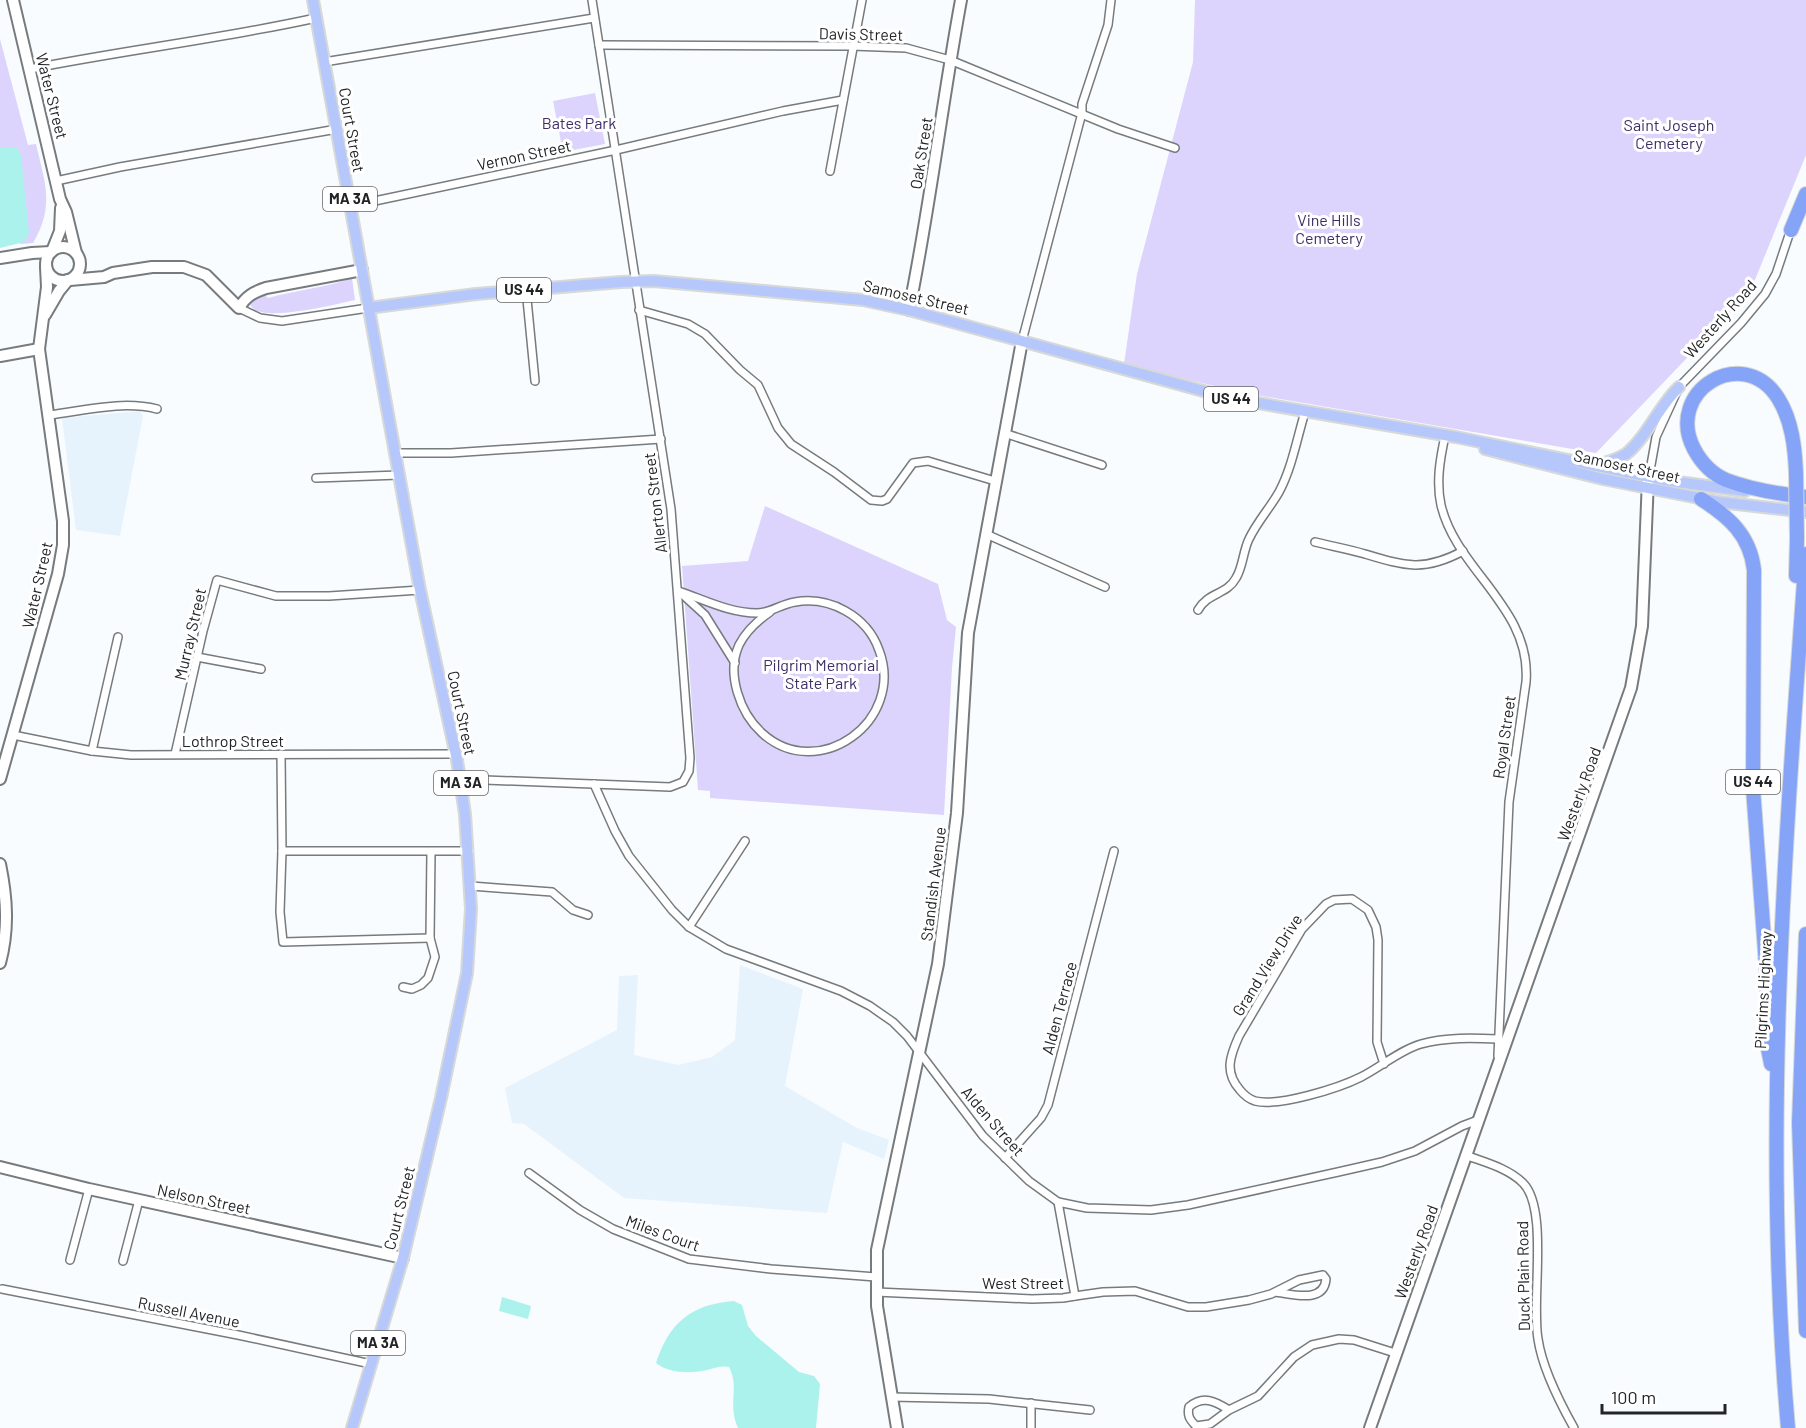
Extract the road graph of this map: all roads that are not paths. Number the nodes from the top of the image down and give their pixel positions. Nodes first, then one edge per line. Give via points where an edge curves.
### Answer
1 (13, 0) edge
2 (313, 0) edge
3 (592, 0) edge
4 (862, 0) edge
5 (961, 0) edge
6 (1111, 0) edge
7 (316, 18) junction
8 (594, 18) junction
9 (599, 45) junction
10 (852, 46) junction
11 (950, 60) junction
12 (324, 62) junction
13 (30, 69) junction
14 (843, 100) junction
15 (1082, 113) junction
16 (337, 129) junction
17 (1175, 148) dead end
18 (616, 150) junction
19 (830, 171) dead end
20 (56, 181) junction
21 (1806, 188) edge
22 (1806, 194) edge
23 (60, 199) junction
24 (351, 206) junction
25 (1791, 230) junction
26 (51, 251) junction
27 (78, 257) junction
28 (0, 258) edge
29 (46, 267) junction
30 (362, 270) junction
31 (113, 273) junction
32 (69, 280) junction
33 (634, 281) junction
34 (526, 289) junction
35 (239, 308) junction
36 (368, 308) junction
37 (639, 310) junction
38 (909, 310) junction
39 (42, 321) junction
40 (1022, 341) junction
41 (39, 349) junction
42 (0, 356) edge
43 (535, 381) dead end
44 (1679, 387) junction
45 (157, 409) dead end
46 (1305, 412) junction
47 (48, 415) junction
48 (1004, 433) junction
49 (1445, 436) junction
50 (661, 439) junction
51 (395, 453) junction
52 (1102, 465) dead end
53 (1596, 465) junction
54 (399, 475) junction
55 (1649, 476) junction
56 (316, 478) dead end
57 (996, 481) junction
58 (1648, 488) junction
59 (1771, 493) junction
60 (1806, 497) edge
61 (1701, 499) junction
62 (1806, 512) edge
63 (986, 534) junction
64 (1315, 542) dead end
65 (1463, 551) junction
66 (1806, 554) edge
67 (1105, 587) dead end
68 (420, 590) junction
69 (678, 591) junction
70 (1802, 609) junction
71 (1198, 610) dead end
72 (770, 612) junction
73 (118, 637) dead end
74 (197, 657) junction
75 (735, 663) junction
76 (261, 669) dead end
77 (13, 735) junction
78 (92, 751) junction
79 (175, 754) junction
80 (281, 754) junction
81 (456, 754) junction
82 (0, 779) edge
83 (460, 779) junction
84 (594, 784) junction
85 (746, 841) dead end
86 (282, 851) junction
87 (468, 851) junction
88 (1114, 851) dead end
89 (431, 852) junction
90 (0, 864) edge
91 (471, 886) junction
92 (588, 915) dead end
93 (689, 927) junction
94 (1806, 934) edge
95 (430, 939) junction
96 (0, 963) edge
97 (1806, 967) edge
98 (1804, 983) junction
99 (403, 987) dead end
100 (1498, 1039) junction
101 (919, 1051) junction
102 (1384, 1064) junction
103 (1497, 1065) junction
104 (1776, 1085) junction
105 (1478, 1120) junction
106 (1465, 1155) junction
107 (1005, 1158) junction
108 (0, 1167) edge
109 (529, 1173) dead end
110 (88, 1190) junction
111 (139, 1200) junction
112 (1058, 1202) junction
113 (403, 1258) junction
114 (70, 1260) dead end
115 (123, 1261) dead end
116 (876, 1277) junction
117 (2, 1289) dead end
118 (876, 1292) junction
119 (1275, 1292) junction
120 (1075, 1296) junction
121 (1806, 1331) edge
122 (1395, 1353) junction
123 (371, 1364) junction
124 (891, 1397) junction
125 (1031, 1403) junction
126 (1090, 1410) dead end
127 (1229, 1410) junction
128 (352, 1428) edge
129 (897, 1428) edge
130 (1031, 1428) edge
131 (1370, 1428) edge
132 (1574, 1428) edge
133 (1788, 1428) edge

1 - 13 street, Water Street
2 - 7 main road, Court Street / MA 3A
3 - 8 street, Allerton Street
4 - 10 street
5 - 11 street, Oak Street
6 - 15 street via 1108,25
7 - 12 main road, Court Street / MA 3A
7 - 13 street
8 - 9 street, Allerton Street
8 - 12 street
9 - 10 street, Davis Street
9 - 18 street, Allerton Street
10 - 11 street, Davis Street via 906,48
10 - 14 street
11 - 15 street, Davis Street
11 - 38 street, Oak Street
12 - 16 main road, Court Street / MA 3A
13 - 20 street, Water Street
14 - 18 street, Vernon Street
14 - 19 street
15 - 17 street, Davis Street
15 - 40 street
16 - 20 street
16 - 24 main road, Court Street / MA 3A
18 - 24 street, Vernon Street
18 - 33 street, Allerton Street
20 - 23 street, Water Street
21 - 25 street, Westerly Road
22 - 25 highway
23 - 26 street, Water Street via 60,231
23 - 27 street, Water Street
24 - 30 main road, Court Street / MA 3A
25 - 44 street, Westerly Road via 1765,294
26 - 27 street via 65,247
26 - 28 street
26 - 29 street
27 - 31 street via 88,269
27 - 32 street via 79,270
29 - 32 street via 52,277
29 - 39 street, Water Street
30 - 35 street via 266,288 254,292
30 - 36 main road, Court Street / MA 3A
31 - 32 street
31 - 35 street via 184,267 206,275
32 - 39 street, Water Street
33 - 34 main road, Samoset Street / US 44
33 - 37 street, Allerton Street
33 - 38 main road, Samoset Street / US 44 via 863,300
34 - 36 main road, Samoset Street / US 44
34 - 43 street
35 - 36 street via 260,318 282,321
36 - 51 main road, Court Street / MA 3A
37 - 50 street, Allerton Street
37 - 57 street via 688,324 705,334 758,386 778,428 791,444 871,500 887,499 907,469 919,460
38 - 40 main road, Samoset Street / US 44
39 - 41 street, Water Street
40 - 46 main road, Samoset Street / US 44 via 1229,398
40 - 48 street, Standish Avenue
41 - 42 street
41 - 47 street, Water Street
44 - 53 main road via 1630,450
44 - 55 street, Westerly Road via 1656,437
45 - 47 street via 126,405
46 - 49 main road, Samoset Street / US 44
46 - 71 street via 1286,476 1250,537 1236,578 1231,586 1202,602
47 - 77 street, Water Street via 63,545
48 - 52 street
48 - 57 street, Standish Avenue
49 - 53 main road, Samoset Street / US 44
49 - 58 main road, Samoset Street / US 44 via 1582,475
49 - 65 street, Royal Street via 1440,497 1448,526
50 - 51 street
50 - 69 street, Allerton Street
51 - 54 main road, Court Street / MA 3A
53 - 55 main road, Samoset Street / US 44
54 - 56 street
54 - 68 main road, Court Street / MA 3A
55 - 58 street, Westerly Road
55 - 59 main road, Samoset Street / US 44
57 - 63 street, Standish Avenue
58 - 61 main road, Samoset Street / US 44
58 - 103 street, Westerly Road via 1642,626 1631,688
59 - 60 highway, Samoset Street / US 44
59 - 70 highway, bridge via 1725,480 1710,471 1695,452 1687,422 1692,401 1704,386 1718,378 1739,374 1767,384 1787,417 1797,473 1795,574
61 - 62 main road, Samoset Street
61 - 104 highway, US 44 via 1723,513 1740,531 1750,548 1754,570 1754,813 1767,979 1767,1044
63 - 67 street
63 - 101 street, Standish Avenue via 968,633 951,874 938,964
64 - 65 street via 1411,566 1433,564
65 - 100 street, Royal Street via 1512,621 1527,663 1509,802
66 - 70 highway, Pilgrims Highway
68 - 74 street, Murray Street via 276,596 217,580
68 - 81 main road, Court Street / MA 3A
69 - 72 street via 728,609
69 - 75 street via 705,615
69 - 84 street, Allerton Street via 690,759 686,779 670,787
70 - 104 highway, Pilgrims Highway
72 - 75 street via 747,632
72 - 75 street via 794,602 825,602 841,608 865,626 884,666 877,711 841,744 816,751 788,748 762,733 747,714 737,689
73 - 78 street
74 - 76 street
74 - 79 street, Murray Street
77 - 78 street, Lothrop Street
77 - 82 street, Water Street
78 - 79 street, Lothrop Street
79 - 80 street, Lothrop Street
80 - 81 street, Lothrop Street
80 - 86 street
81 - 83 main road, Court Street / MA 3A
83 - 84 street, Allerton Street
83 - 87 main road, Court Street / MA 3A
84 - 93 street, Alden Street via 629,856
85 - 93 street
86 - 89 street
86 - 95 street via 283,942
87 - 89 street
87 - 91 main road, Court Street / MA 3A
88 - 107 street, Alden Terrace via 1048,1105
89 - 95 street
90 - 96 street via 7,901
91 - 92 street via 552,892 573,910
91 - 113 main road, Court Street / MA 3A via 470,951 461,1006
93 - 101 street, Alden Street via 726,948 870,1006 893,1022
94 - 98 highway
95 - 99 street via 435,957 428,978 412,989
97 - 98 highway
98 - 121 highway via 1799,1123
100 - 102 street, Grand View Drive via 1460,1037 1420,1044
100 - 103 street, Royal Street
101 - 107 street, Alden Street via 983,1136
101 - 116 street, Standish Avenue via 883,1215
102 - 102 street, Grand View Drive via 1341,1086 1266,1102 1254,1101 1242,1093 1229,1072 1239,1036 1302,929 1334,900 1352,899 1373,917 1378,940 1377,1042
103 - 105 street, Westerly Road
104 - 133 highway, Pilgrims Highway / US 44 via 1778,1281
105 - 106 street, Westerly Road
105 - 112 street, Alden Street via 1415,1151 1382,1162 1188,1205 1107,1210
106 - 122 street, Westerly Road
106 - 132 street, Duck Plain Road via 1507,1172 1522,1182 1530,1194 1537,1220 1537,1338
107 - 112 street, Alden Street
108 - 110 street, Nelson Street
109 - 116 street, Miles Court via 613,1229 688,1259
110 - 111 street, Nelson Street
110 - 114 street
111 - 113 street, Nelson Street
111 - 115 street
112 - 120 street, West Street
113 - 123 main road, Court Street / MA 3A
116 - 118 street, Standish Avenue
117 - 123 street, Russell Avenue
118 - 120 street, West Street via 1032,1299
118 - 124 street, Standish Avenue
119 - 119 street via 1317,1275 1326,1279 1324,1287 1314,1295
119 - 120 street via 1206,1307 1188,1307 1135,1291
122 - 127 street via 1354,1340 1312,1345 1294,1357 1258,1396
122 - 131 street, Westerly Road
123 - 128 main road, Court Street / MA 3A
124 - 125 street
124 - 129 street, Standish Avenue
125 - 126 street
125 - 130 street
127 - 127 street via 1203,1426 1196,1426 1188,1413 1201,1400 1211,1400

